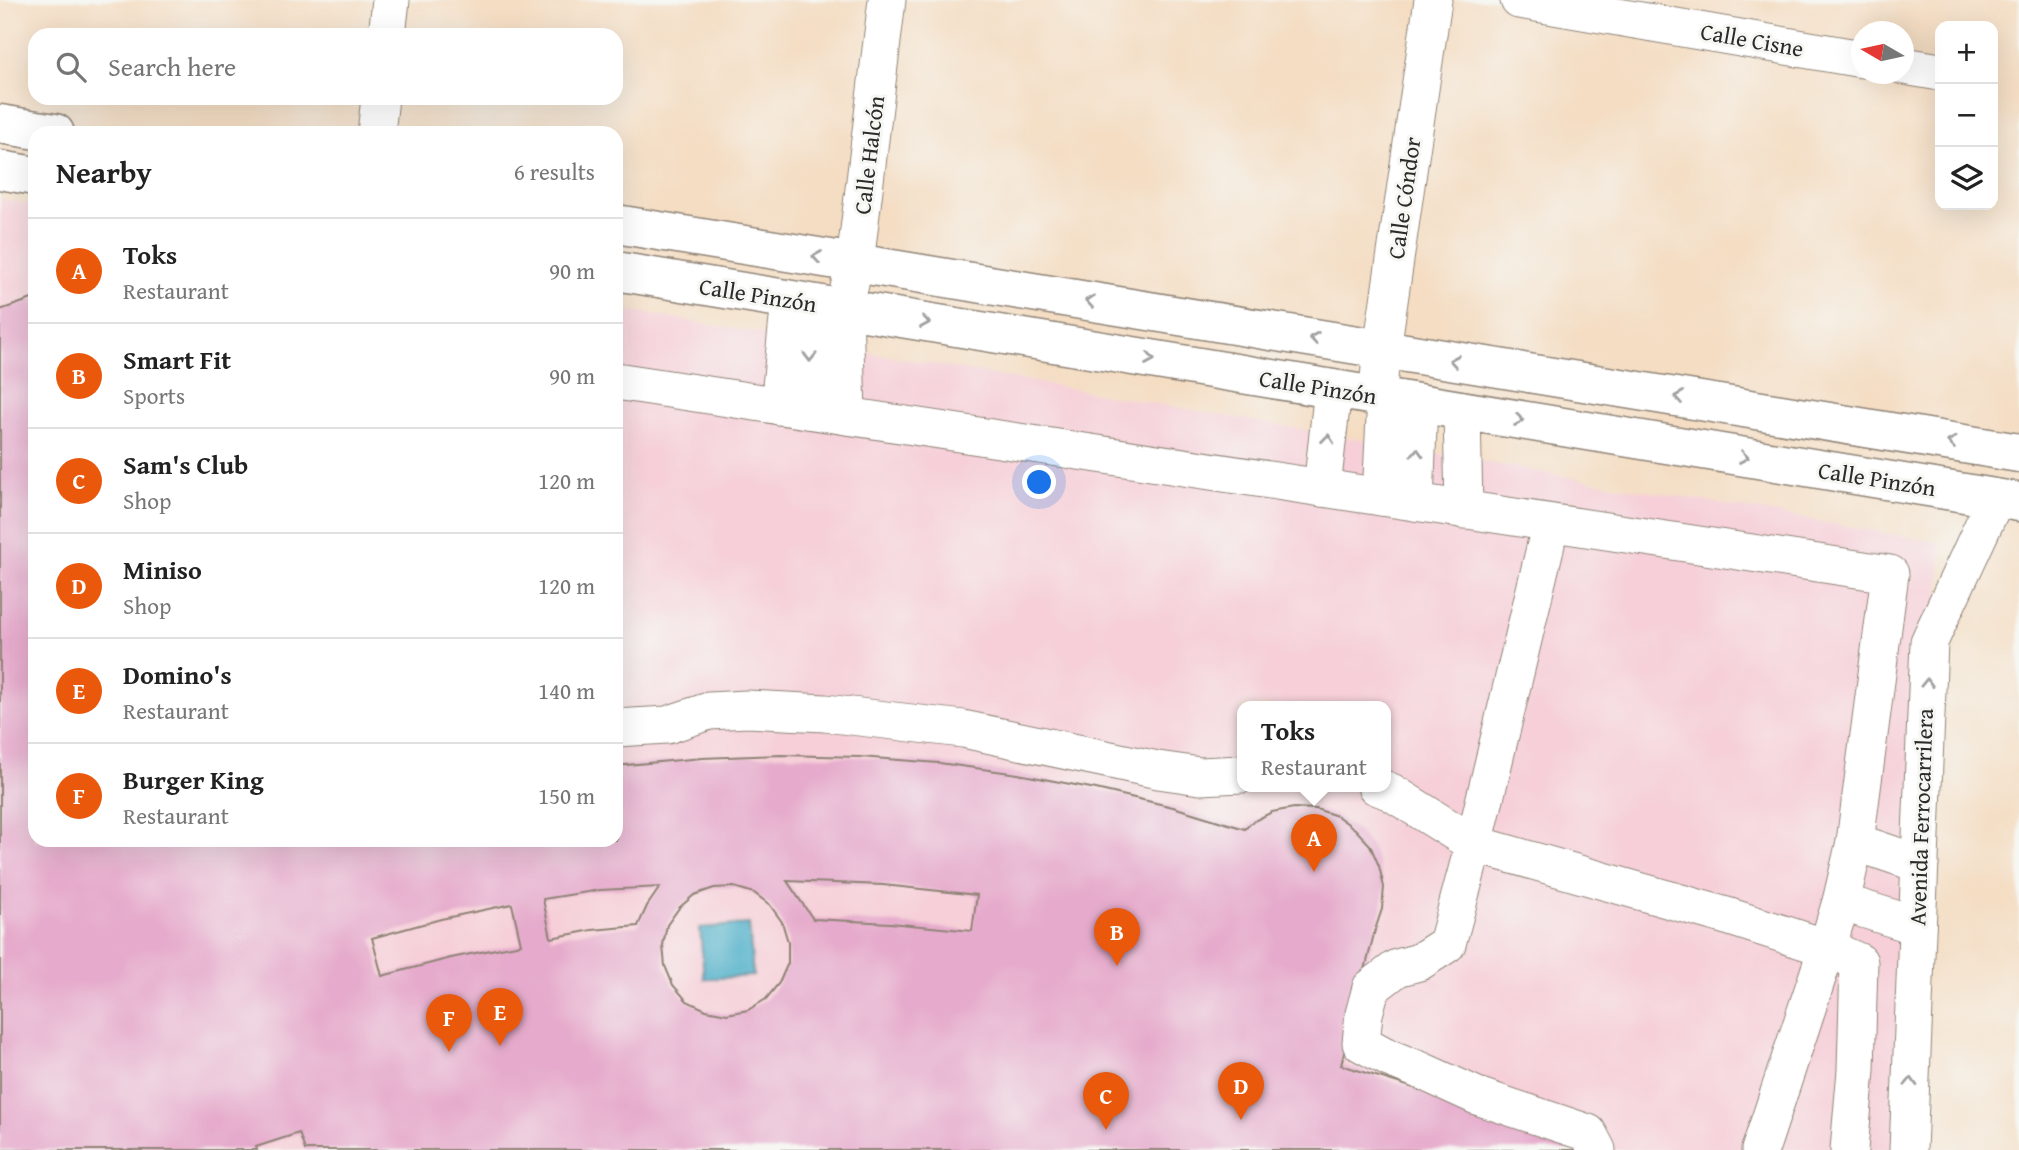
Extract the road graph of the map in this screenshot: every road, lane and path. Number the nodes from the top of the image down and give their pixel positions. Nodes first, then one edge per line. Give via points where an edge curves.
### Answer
1 (391, 0) edge
2 (887, 0) edge
3 (1433, 0) edge
4 (1519, 0) edge
5 (388, 28) edge
6 (1851, 57) edge
7 (1914, 68) edge
8 (1935, 71) edge
9 (379, 105) edge
10 (0, 124) edge
11 (377, 126) edge
12 (28, 129) edge
13 (0, 170) edge
14 (28, 175) edge
15 (623, 226) edge
16 (855, 263) junction
17 (623, 272) edge
18 (828, 306) junction
19 (1382, 349) junction
20 (623, 382) edge
21 (1333, 389) junction
22 (1394, 399) junction
23 (794, 408) junction
24 (1462, 410) junction
25 (858, 418) junction
26 (2019, 453) edge
27 (1322, 488) junction
28 (1398, 500) junction
29 (2008, 500) edge
30 (1464, 510) junction
31 (1551, 523) junction
32 (623, 728) edge
33 (1237, 774) edge
34 (1391, 792) edge
35 (1855, 842) junction
36 (1474, 845) junction
37 (1920, 864) junction
38 (1841, 902) junction
39 (1917, 926) junction
40 (1843, 955) junction
41 (1914, 982) junction
42 (1597, 1150) edge
43 (1760, 1150) edge
44 (1849, 1150) edge
45 (1908, 1150) edge

1 - 5 street
2 - 16 street, Calle Halcón
3 - 19 street, Calle Cóndor
4 - 6 street, Calle Cisne
7 - 8 street
9 - 11 street
10 - 12 main road
13 - 14 main road
16 -> 15 main road, Calle Pinzón
16 - 18 street, Calle Halcón
19 -> 16 main road, Calle Pinzón
17 - 18 main road, Calle Pinzón
18 -> 21 main road, Calle Pinzón
18 -> 23 street
18 - 25 street
19 - 22 street, Calle Cóndor
26 -> 19 main road, Calle Pinzón
20 - 23 street
21 - 22 main road, Calle Pinzón
27 -> 21 street
22 - 24 main road, Calle Pinzón
28 -> 22 street, Calle Cóndor
23 - 25 street
24 -> 29 main road, Calle Pinzón
24 - 30 street
25 - 27 street
27 - 28 street
28 - 30 street
37 -> 29 street, Avenida Ferrocarrilera via 1929,642
30 - 31 street
31 - 35 street via 1890,574
31 - 36 street
32 - 33 street via 667,725 709,712 747,709 825,713 963,729 1158,770 1200,776
34 - 36 street
35 - 37 street
35 - 38 street
36 - 40 street via 1730,917
36 - 42 street via 1447,944 1397,968 1371,988 1361,1043 1477,1096 1588,1133
37 - 39 street, Avenida Ferrocarrilera
38 - 39 street
38 - 40 street
39 - 41 street, Avenida Ferrocarrilera
40 - 41 street
40 - 43 street
40 - 44 street via 1856,1070
45 -> 41 street, Avenida Ferrocarrilera

